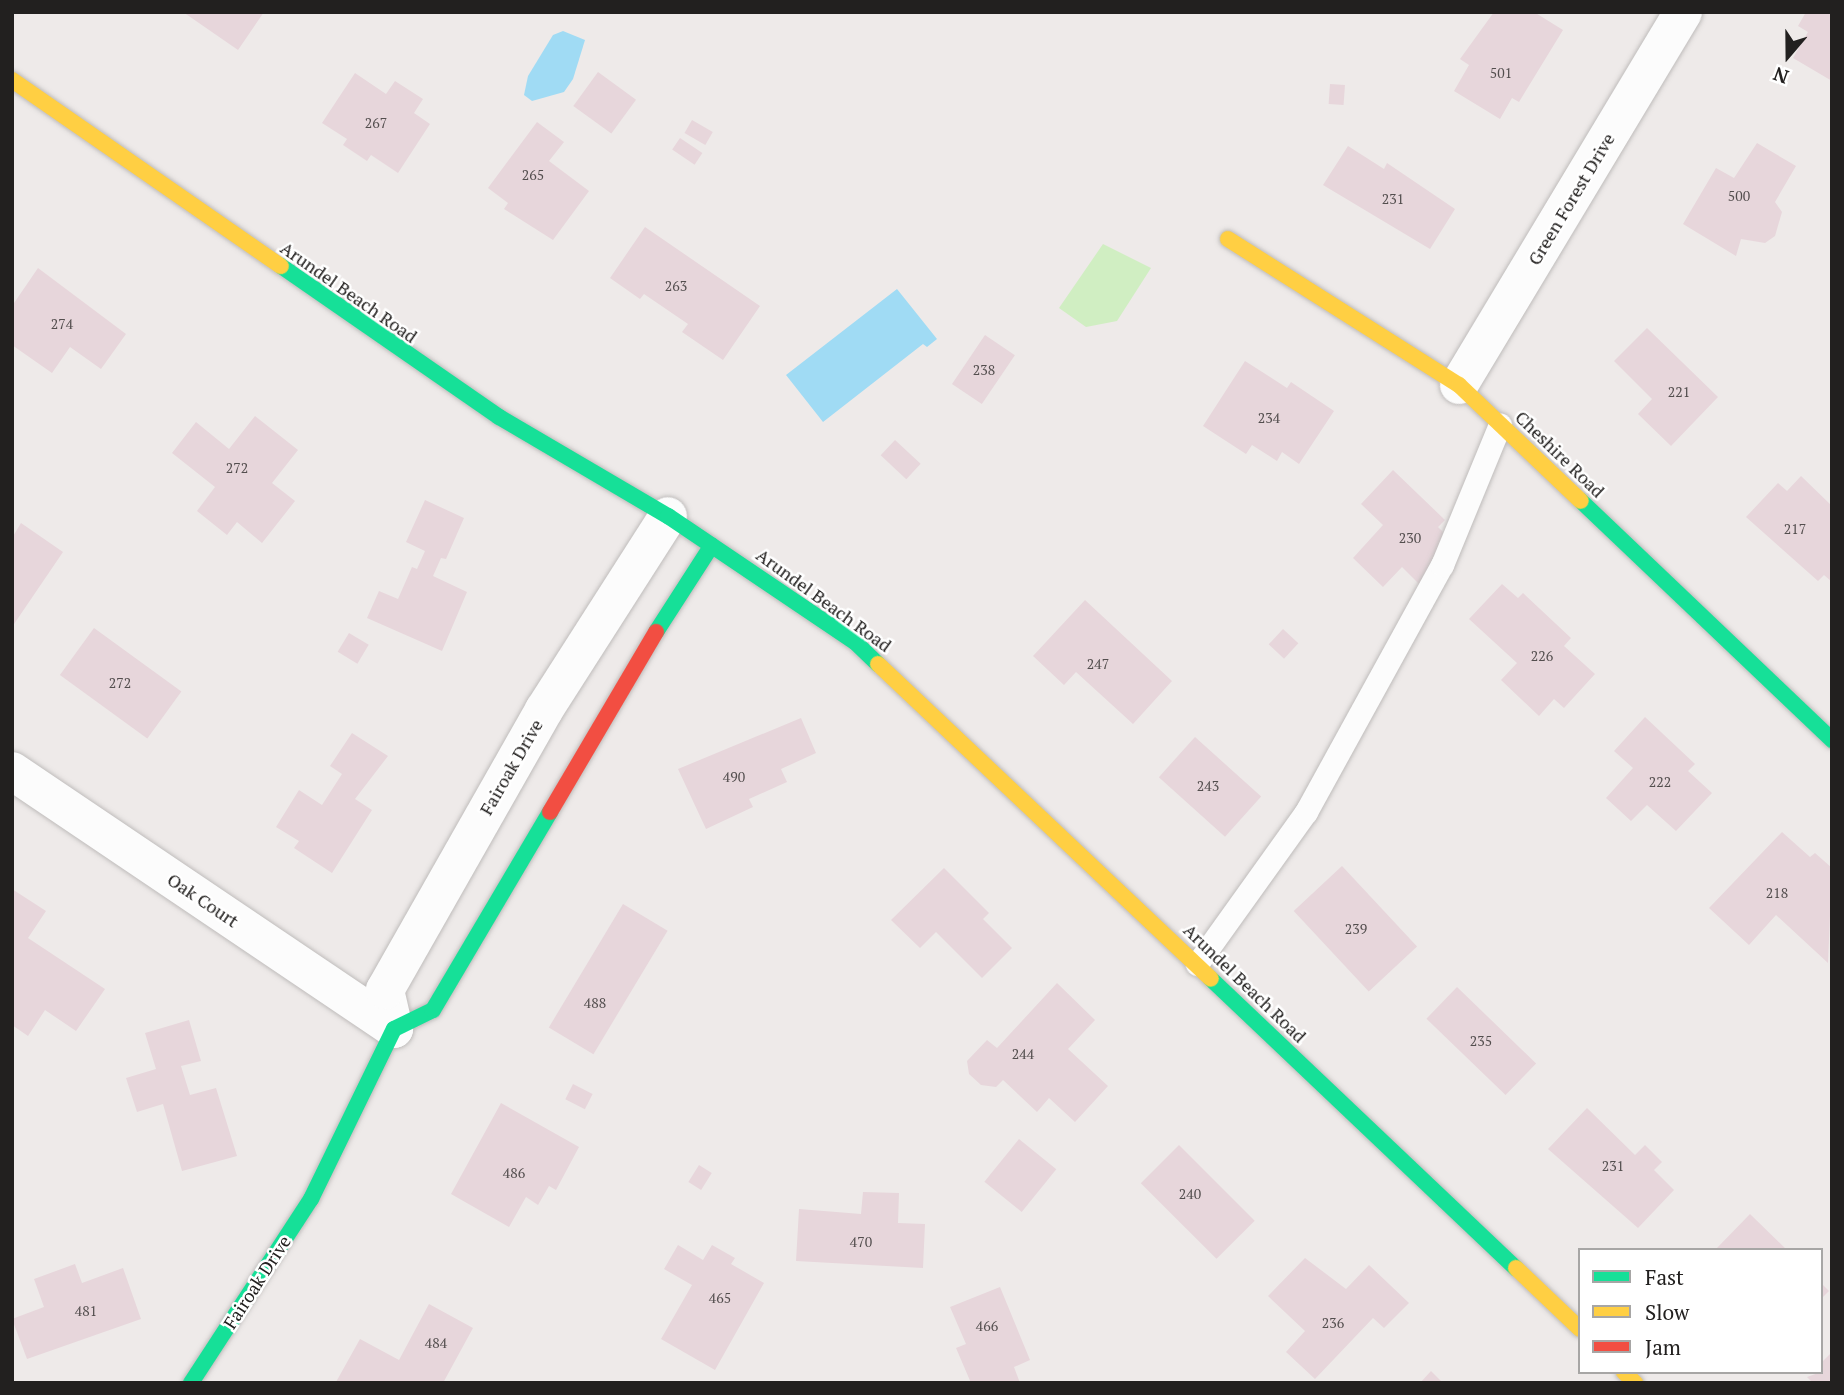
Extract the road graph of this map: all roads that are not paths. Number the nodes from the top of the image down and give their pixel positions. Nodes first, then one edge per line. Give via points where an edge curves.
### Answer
1 (1683, 12) edge
2 (12, 80) edge
3 (1228, 239) dead end
4 (1459, 385) junction
5 (1500, 424) junction
6 (668, 516) junction
7 (712, 545) junction
8 (1832, 740) edge
9 (12, 771) edge
10 (1197, 964) junction
11 (394, 1029) junction
12 (1578, 1327) edge
13 (191, 1383) edge

1 - 4 street, Green Forest Drive
2 - 6 street, Arundel Beach Road via 488,410
3 - 4 street, Cheshire Road
4 - 5 street, Cheshire Road
5 - 8 street, Cheshire Road
5 - 10 lane via 1442,565 1306,812
6 - 7 street, Arundel Beach Road
6 - 11 street, Fairoak Drive via 544,710 385,989
7 - 10 street, Arundel Beach Road via 856,642
7 - 11 street via 433,1010
9 - 11 street, Oak Court
10 - 12 street, Arundel Beach Road
11 - 13 street, Fairoak Drive via 311,1199

